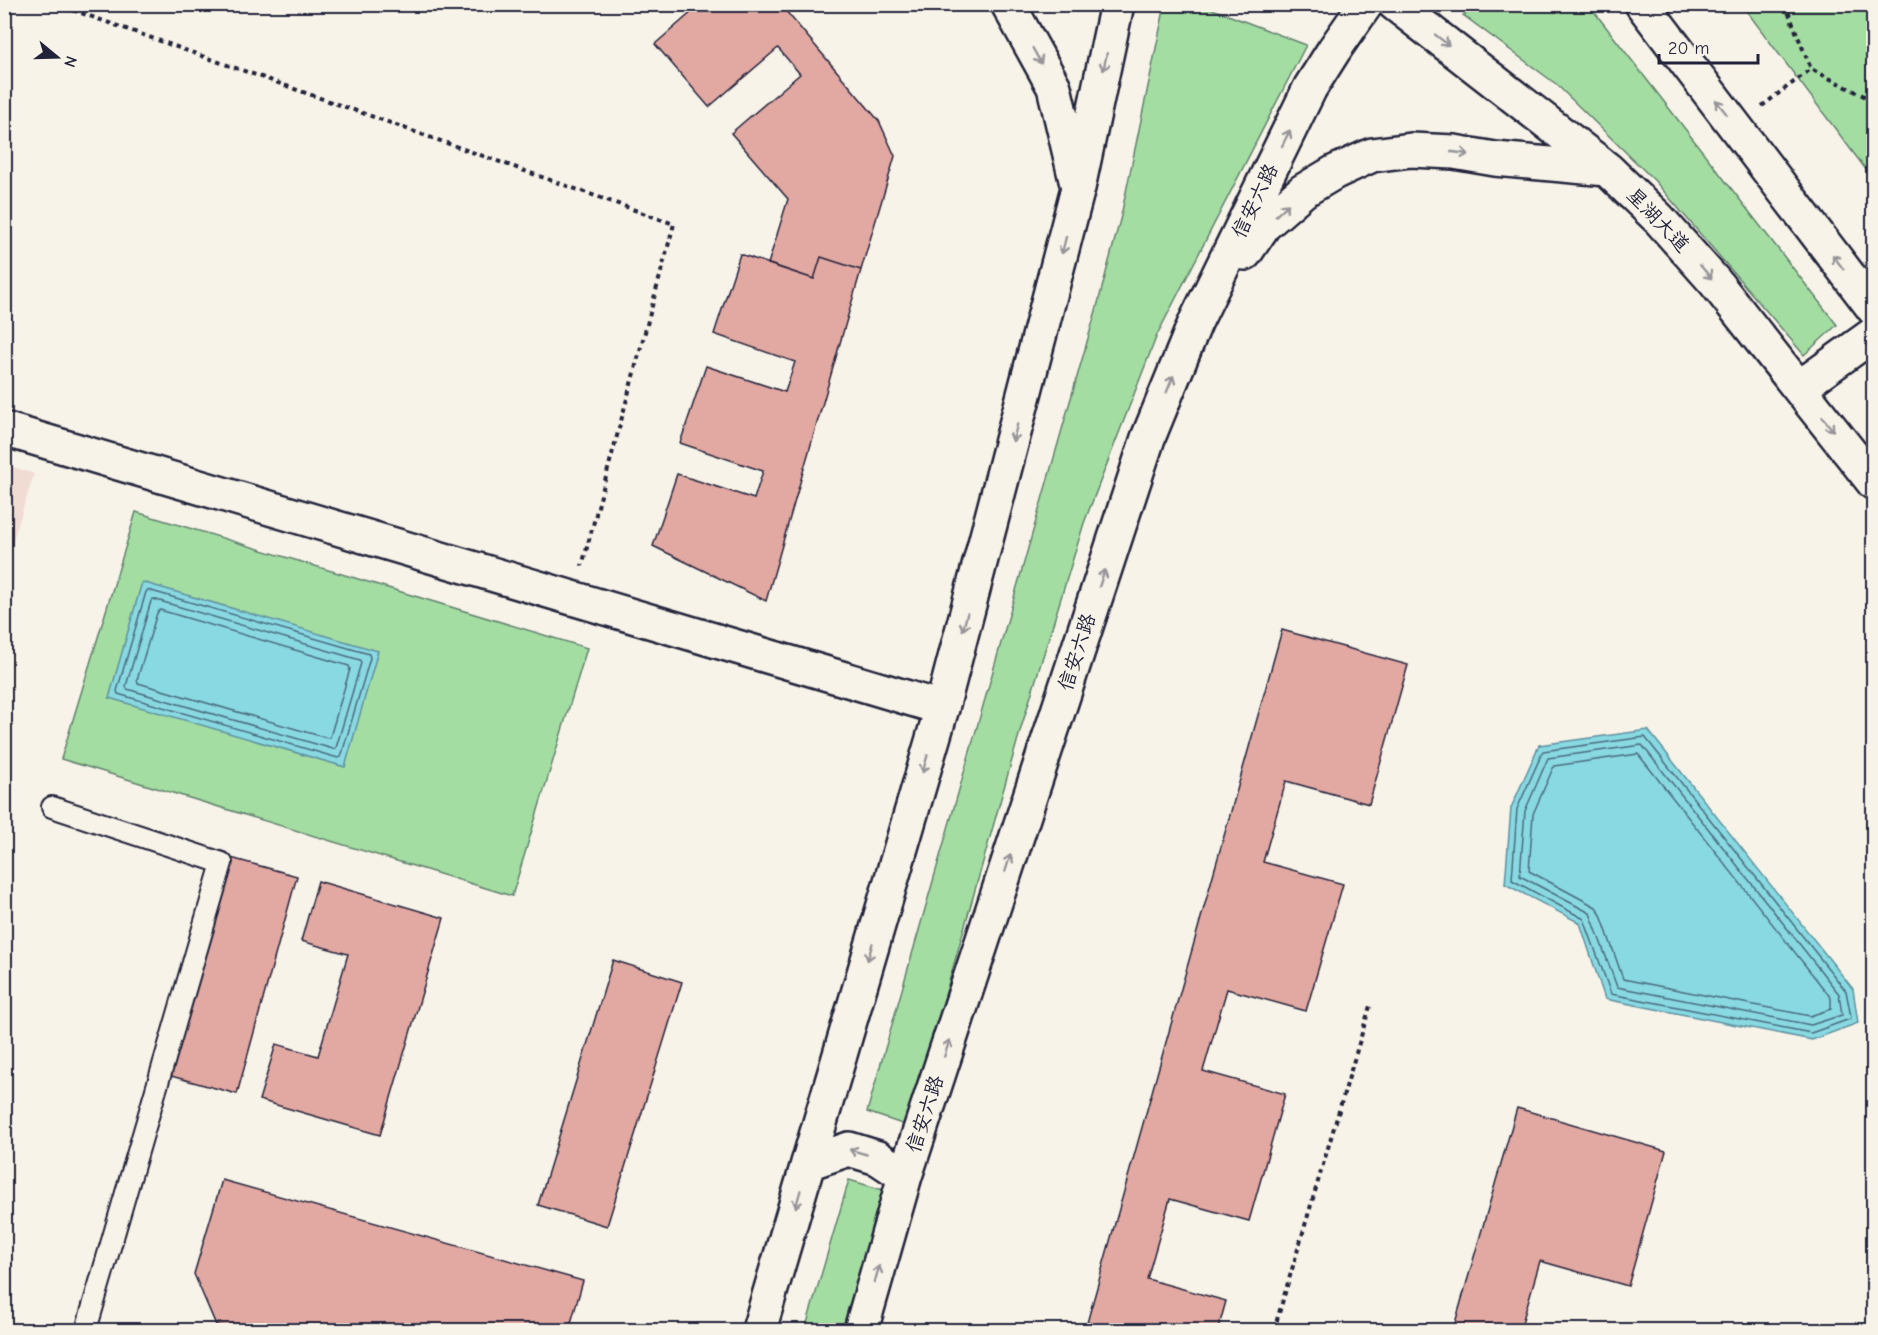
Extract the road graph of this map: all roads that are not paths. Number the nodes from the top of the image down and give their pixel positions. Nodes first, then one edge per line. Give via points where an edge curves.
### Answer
1 (1008, 4) edge
2 (1117, 4) edge
3 (1366, 4) edge
4 (1395, 4) edge
5 (1642, 4) edge
6 (1607, 169) junction
7 (1078, 188) junction
8 (1874, 309) edge
9 (1195, 323) junction
10 (1874, 334) edge
11 (1800, 387) junction
12 (4, 429) edge
13 (1874, 483) edge
14 (942, 708) junction
15 (52, 807) dead end
16 (808, 1164) junction
17 (905, 1176) junction
18 (86, 1330) edge
19 (759, 1330) edge
20 (861, 1330) edge

1 -> 7 main road via 1054,87
2 -> 7 main road
9 -> 3 main road, 信安六路 via 1310,88
4 -> 6 main road, 星湖大道
8 -> 5 main road
9 -> 6 main road via 1264,225 1303,190 1371,155 1411,150 1454,152
6 -> 11 main road, 星湖大道 via 1659,219 1715,282
7 -> 14 main road
17 -> 9 main road, 信安六路 via 1148,438
10 - 11 main road
11 -> 13 main road, 星湖大道
12 - 14 main road
14 -> 16 main road
15 - 18 lane via 222,863
17 -> 16 main road via 878,1158 849,1149
16 -> 19 main road
20 -> 17 main road, 信安六路

